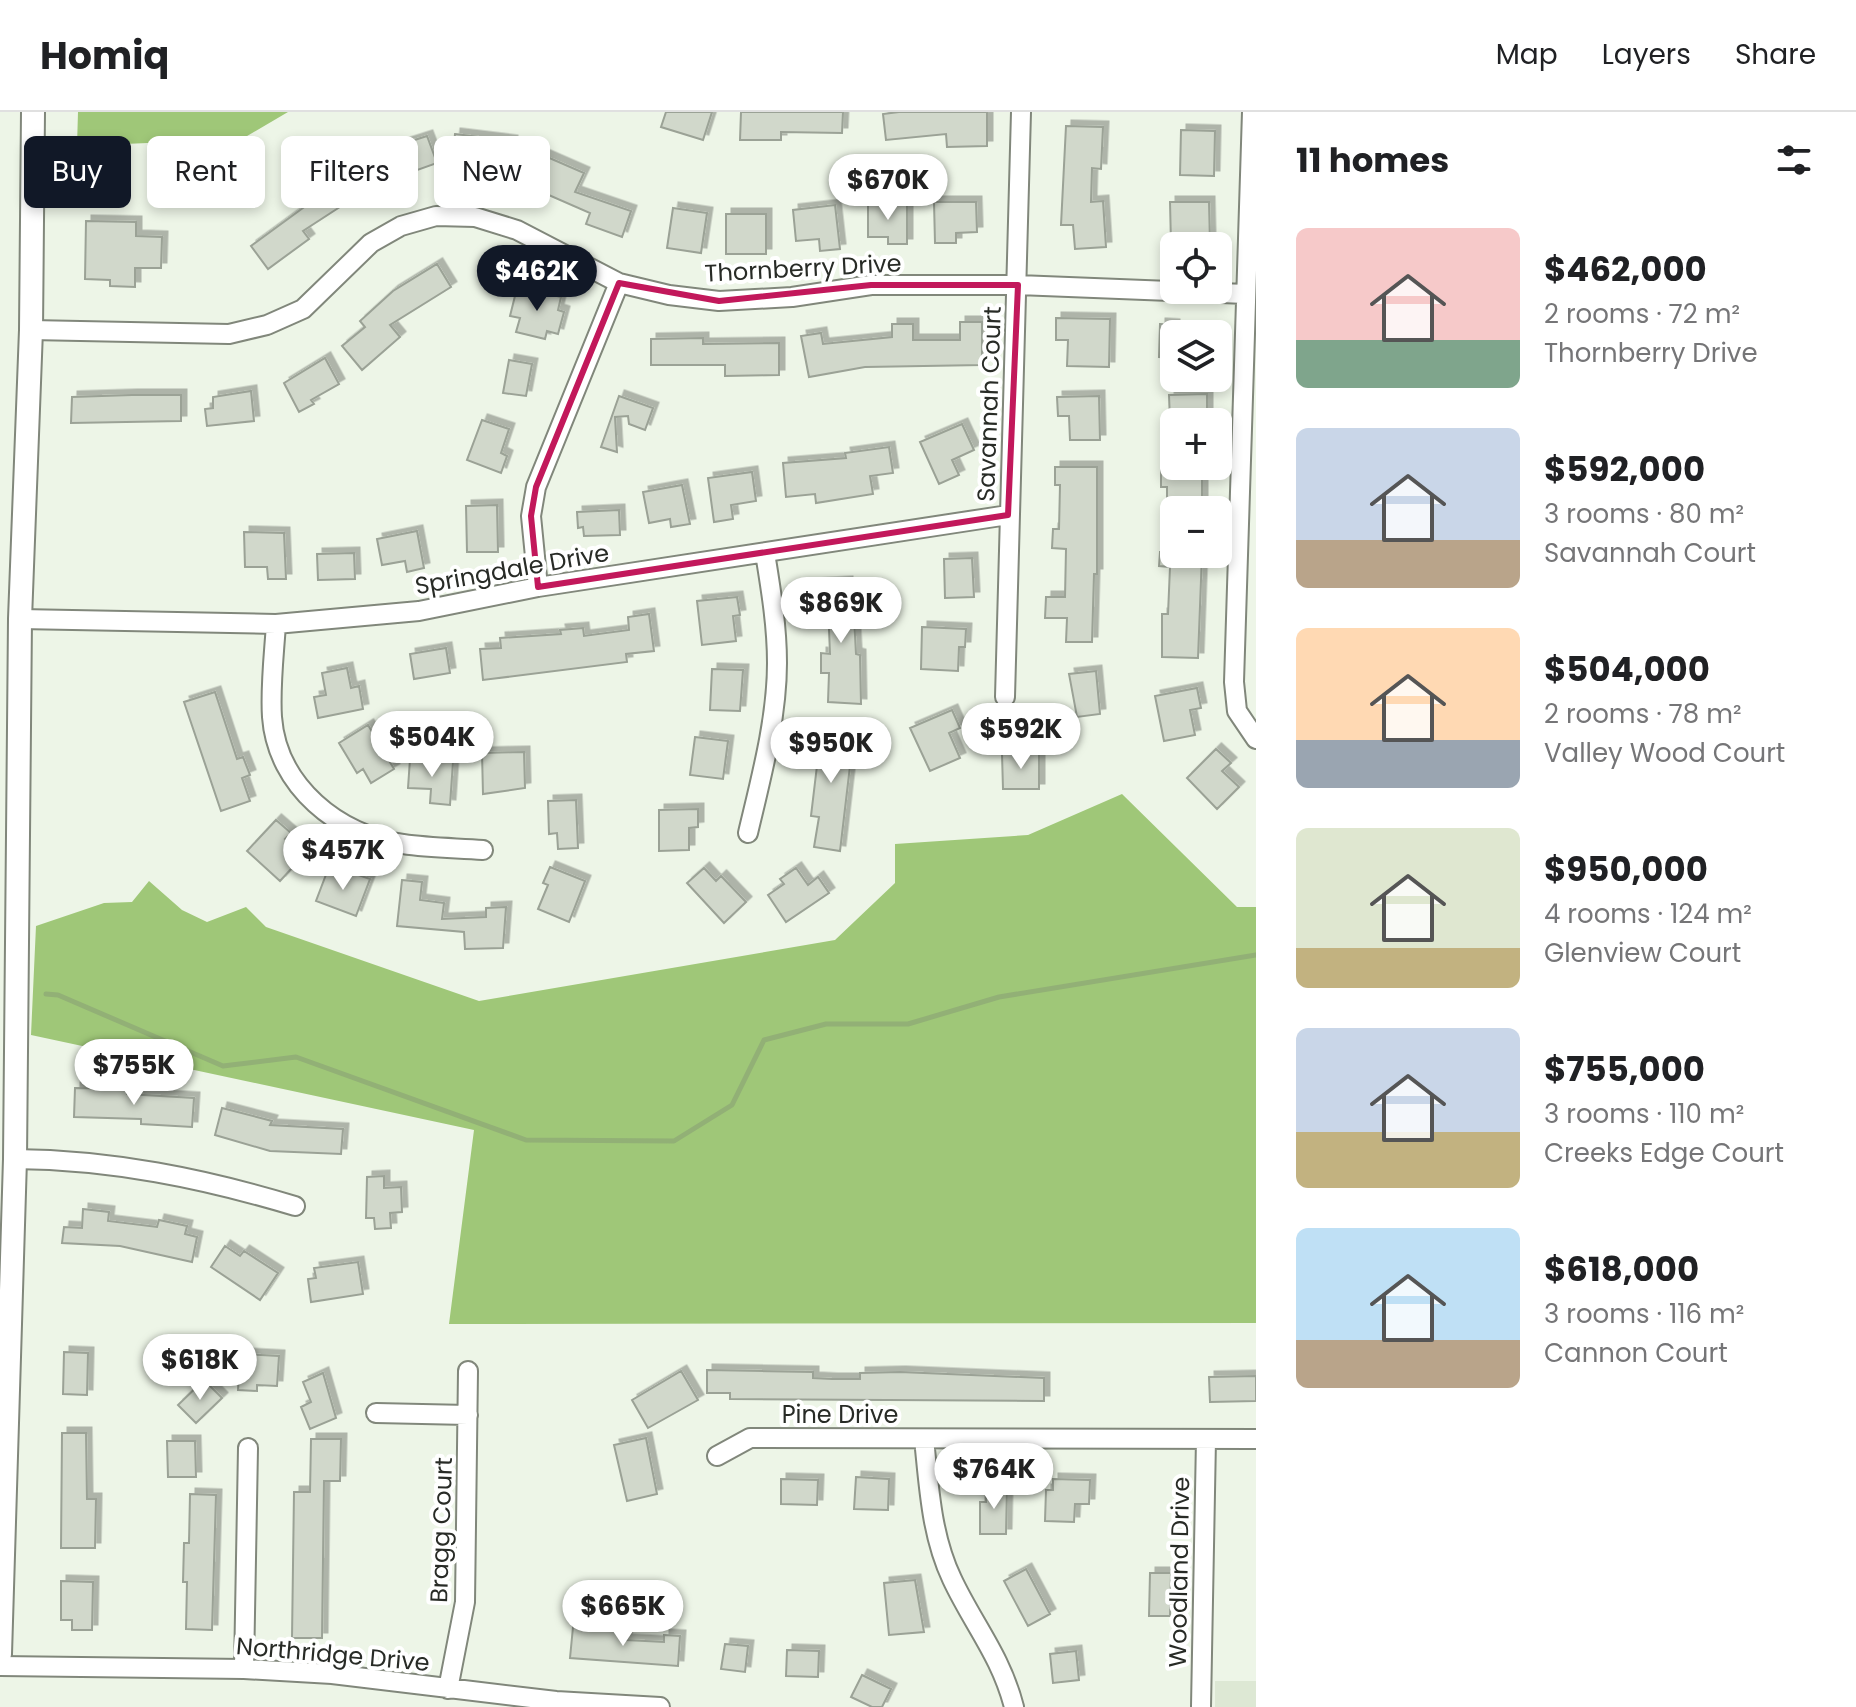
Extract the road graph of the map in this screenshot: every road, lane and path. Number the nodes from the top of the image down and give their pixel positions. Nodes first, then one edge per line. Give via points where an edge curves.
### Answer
1 (33, 112) edge
2 (1021, 112) edge
3 (1252, 112) edge
4 (619, 283) junction
5 (1018, 285) junction
6 (1246, 294) junction
7 (31, 330) junction
8 (1008, 515) junction
9 (765, 553) junction
10 (538, 587) junction
11 (10, 619) edge
12 (276, 624) junction
13 (1005, 697) dead end
14 (1256, 739) edge
15 (748, 833) dead end
16 (483, 850) dead end
17 (15, 1159) junction
18 (295, 1206) dead end
19 (6, 1264) edge
20 (468, 1371) dead end
21 (376, 1413) dead end
22 (468, 1415) junction
23 (924, 1439) junction
24 (1206, 1439) junction
25 (1256, 1439) edge
26 (248, 1448) dead end
27 (717, 1456) dead end
28 (0, 1634) edge
29 (0, 1654) edge
30 (0, 1666) edge
31 (244, 1669) junction
32 (443, 1688) junction
33 (437, 1707) edge
34 (660, 1707) edge
35 (1014, 1707) edge
36 (1201, 1707) edge

1 - 7 street
2 - 5 street, Savannah Court
3 - 6 street
4 - 5 street, Thornberry Drive via 719,301 871,285
4 - 7 street, Thornberry Drive via 517,230 475,217 436,216 401,226 371,243 303,309 267,325 229,334
4 - 10 street via 536,487 531,516
5 - 6 street, Thornberry Drive
5 - 8 street, Savannah Court
6 - 14 street via 1235,653 1237,711
7 - 11 street
8 - 9 street, Springdale Drive
8 - 13 street, Savannah Court
9 - 10 street, Springdale Drive
9 - 15 street via 777,666
10 - 12 street, Springdale Drive via 419,611
11 - 12 street, Springdale Drive
11 - 17 street
12 - 16 street via 272,720 286,765 311,802 351,831 401,844
17 - 18 street via 156,1170
17 - 19 street
19 - 28 street
20 - 22 street, Bragg Court
21 - 22 street
22 - 32 street, Bragg Court via 465,1602
23 - 24 street, Pine Drive
23 - 27 street, Pine Drive via 750,1438
23 - 35 street via 934,1526 952,1579 994,1650
24 - 25 street, Pine Drive
24 - 36 street, Woodland Drive
26 - 31 street
28 - 29 street
30 - 31 street, Northridge Drive
31 - 32 street, Northridge Drive
32 - 33 street, Bragg Court
32 - 34 street, Northridge Drive

